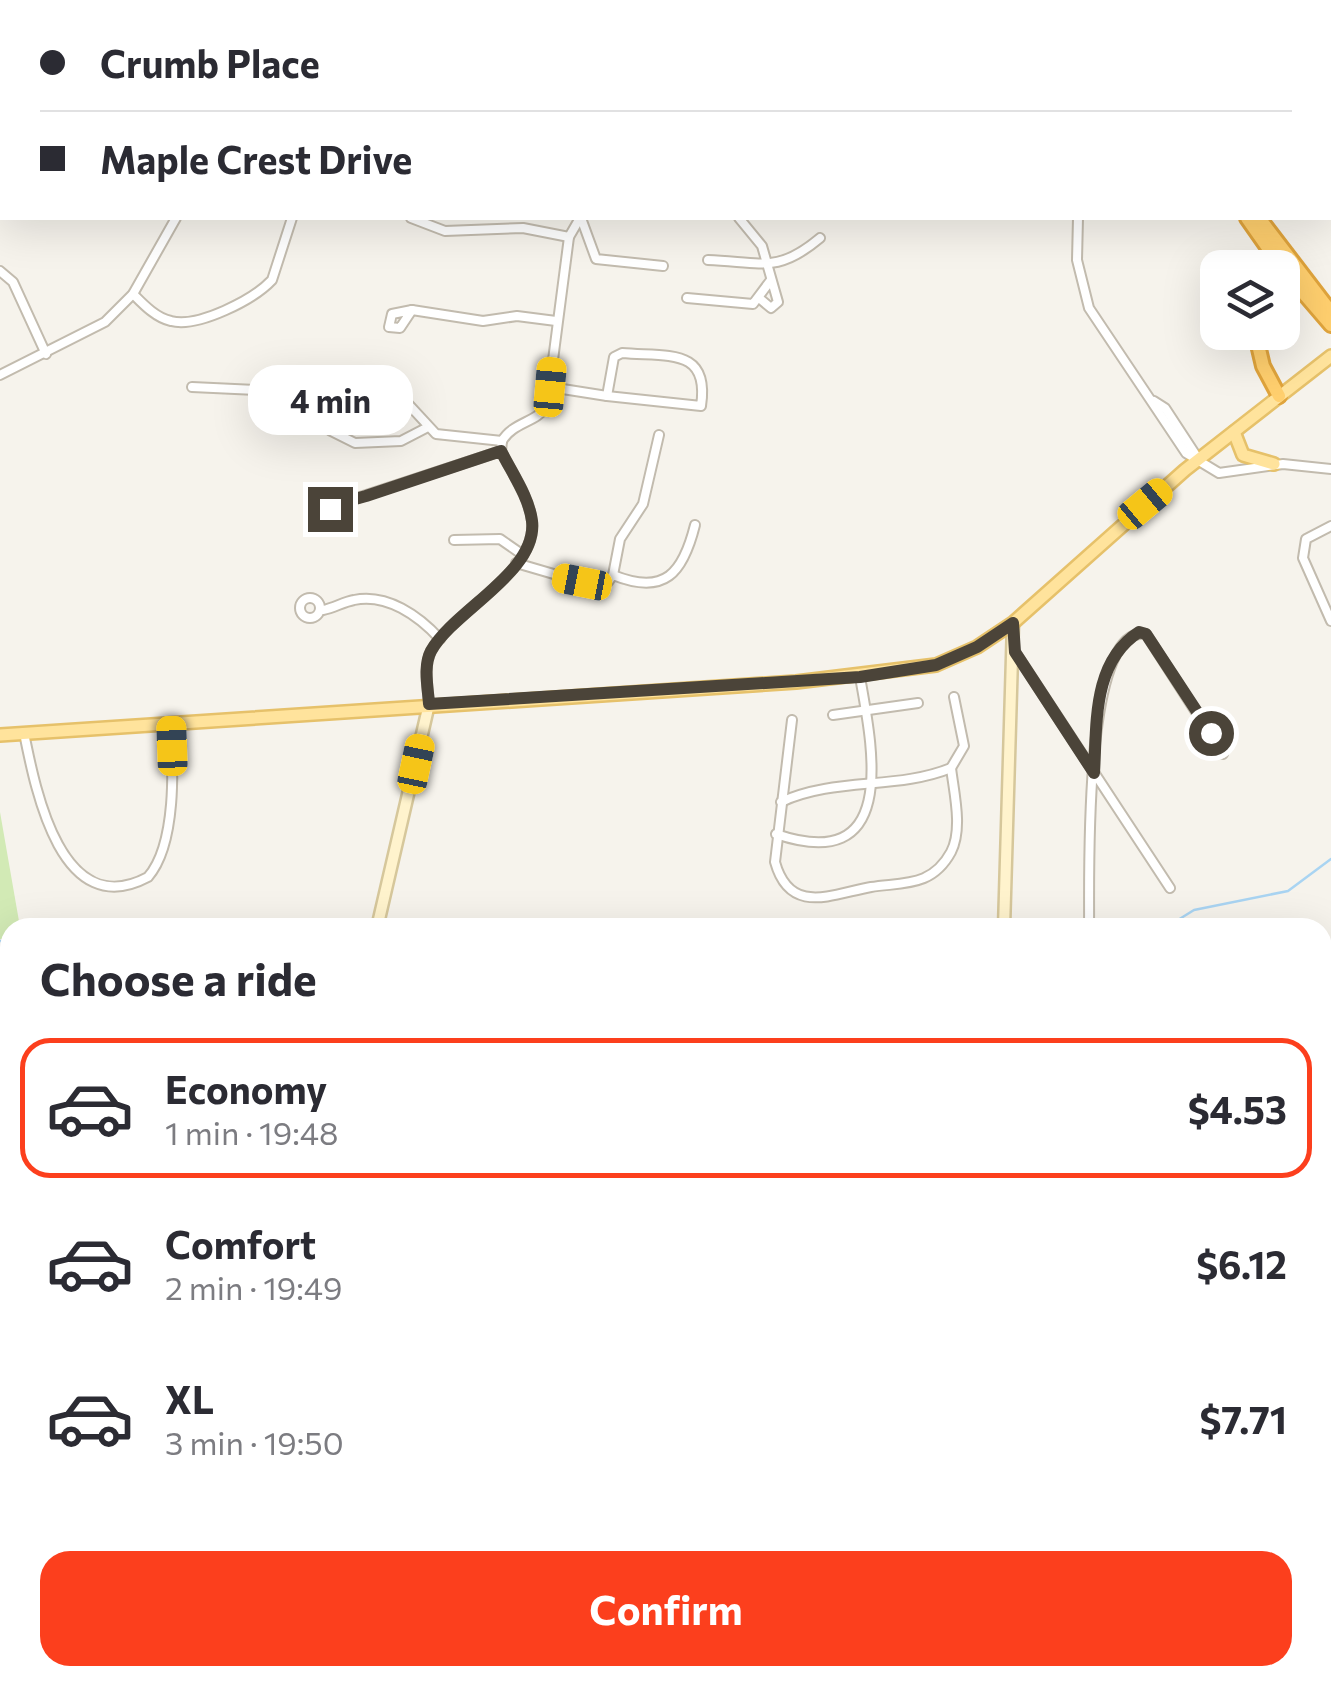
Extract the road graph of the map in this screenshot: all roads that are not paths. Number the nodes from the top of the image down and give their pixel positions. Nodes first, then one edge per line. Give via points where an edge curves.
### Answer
1 (175, 220) edge
2 (291, 220) edge
3 (417, 220) edge
4 (580, 220) edge
5 (582, 220) edge
6 (740, 220) edge
7 (1078, 220) edge
8 (1248, 220) edge
9 (1261, 220) edge
10 (569, 237) junction
11 (820, 238) dead end
12 (1268, 250) edge
13 (708, 260) dead end
14 (768, 262) junction
15 (664, 266) dead end
16 (0, 270) edge
17 (771, 280) junction
18 (1300, 291) edge
19 (133, 294) junction
20 (686, 298) dead end
21 (760, 298) junction
22 (412, 310) dead end
23 (1331, 312) edge
24 (556, 321) junction
25 (1331, 326) edge
26 (1258, 350) edge
27 (46, 354) junction
28 (1331, 356) edge
29 (0, 375) edge
30 (192, 387) dead end
31 (550, 387) junction
32 (398, 393) dead end
33 (607, 396) junction
34 (1279, 396) junction
35 (428, 427) junction
36 (1234, 432) junction
37 (659, 435) dead end
38 (502, 440) junction
39 (501, 451) junction
40 (1198, 460) junction
41 (1274, 464) junction
42 (1331, 470) edge
43 (348, 501) dead end
44 (695, 525) dead end
45 (1331, 526) edge
46 (454, 540) dead end
47 (524, 554) junction
48 (516, 564) junction
49 (613, 575) junction
50 (323, 610) dead end
51 (1331, 621) edge
52 (1013, 623) junction
53 (440, 639) junction
54 (1015, 652) junction
55 (860, 677) junction
56 (954, 697) dead end
57 (918, 703) dead end
58 (429, 704) junction
59 (866, 712) junction
60 (833, 715) dead end
61 (792, 720) dead end
62 (171, 722) junction
63 (24, 732) junction
64 (0, 734) edge
65 (1224, 754) dead end
66 (951, 768) junction
67 (1094, 773) junction
68 (874, 782) junction
69 (781, 802) junction
70 (776, 834) junction
71 (1170, 888) dead end
72 (379, 918) edge
73 (1004, 918) edge
74 (1089, 918) edge

1 - 19 street
2 - 19 street via 272,280 216,312 173,322
3 - 10 street via 445,231 523,228
4 - 10 street
5 - 15 street via 596,259
6 - 14 street
7 - 40 street via 1077,260 1089,308 1186,452
8 - 12 highway
9 - 23 highway
10 - 24 street
11 - 14 street via 793,261
13 - 14 street
14 - 17 street
16 - 27 street via 13,282
17 - 21 street
17 - 21 street via 776,306
18 - 25 highway
19 - 27 street via 105,322
20 - 21 street via 744,304
22 - 24 street via 483,321
24 - 31 street
26 - 34 highway
27 - 29 street
28 - 34 main road
30 - 35 street via 280,391 355,443 401,441
31 - 33 street
31 - 38 street via 542,414 513,426
32 - 35 street
33 - 33 street via 701,406 703,374 687,359 622,353 614,357
34 - 36 main road
35 - 38 street via 453,438
36 - 40 main road
36 - 41 main road via 1242,454
37 - 49 street via 644,504 620,539
38 - 39 street
39 - 43 street
39 - 47 street via 530,512 532,538
40 - 41 street via 1227,474
40 - 52 main road
41 - 42 street
44 - 49 street via 673,575 648,583
45 - 51 street via 1306,539 1302,558
46 - 47 street via 500,539
47 - 48 street
48 - 49 street via 582,582 608,582
48 - 53 street
50 - 53 street via 380,599
52 - 54 street
52 - 55 main road via 936,665
53 - 58 street via 428,659
54 - 67 street
54 - 73 street
55 - 58 main road
55 - 59 street
56 - 66 street via 964,746
57 - 59 street
58 - 62 main road
58 - 72 street
59 - 60 street
59 - 68 street
61 - 69 street
62 - 63 main road
62 - 63 street via 172,782 160,857 148,877 110,889 88,883 72,865 48,820
63 - 64 main road
65 - 67 street via 1142,632 1106,670
66 - 68 street
66 - 70 street via 953,848 917,884 805,896 779,877
67 - 71 street
67 - 74 street
68 - 69 street
68 - 70 street via 860,821 844,838 818,844
69 - 70 street

